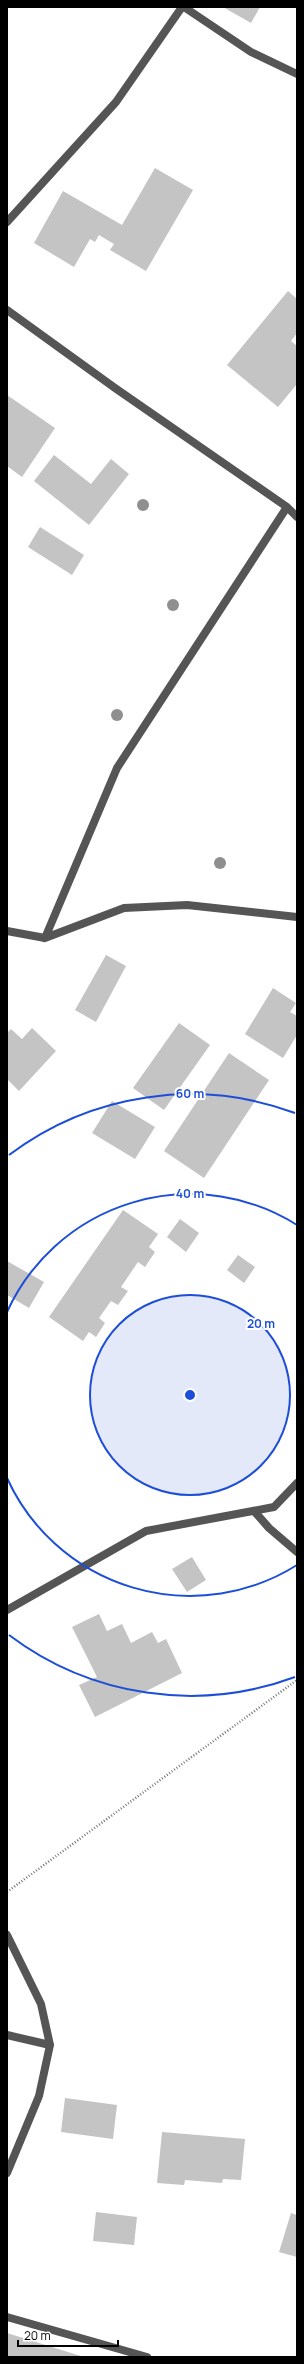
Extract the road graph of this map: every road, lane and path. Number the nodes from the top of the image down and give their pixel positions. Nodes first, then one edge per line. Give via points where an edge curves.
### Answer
1 (183, 7) edge
2 (297, 74) edge
3 (7, 222) edge
4 (7, 310) edge
5 (287, 507) junction
6 (297, 517) edge
7 (297, 917) edge
8 (7, 931) edge
9 (45, 938) junction
10 (297, 1483) edge
11 (254, 1511) junction
12 (297, 1552) edge
13 (7, 1610) edge
14 (297, 1680) edge
15 (7, 1892) edge
16 (7, 1935) edge
17 (7, 2035) edge
18 (50, 2045) junction
19 (7, 2173) edge
20 (7, 2317) edge
21 (147, 2357) edge

1 - 2 street via 251,52
1 - 3 street via 116,102
4 - 5 street
5 - 6 street
5 - 9 street via 117,768
7 - 9 street via 187,905 124,908
8 - 9 street
10 - 11 street via 274,1507
11 - 12 street
11 - 13 street via 146,1531
14 - 15 path
16 - 18 street via 41,2004
17 - 18 street
18 - 19 street via 38,2096
20 - 21 street

